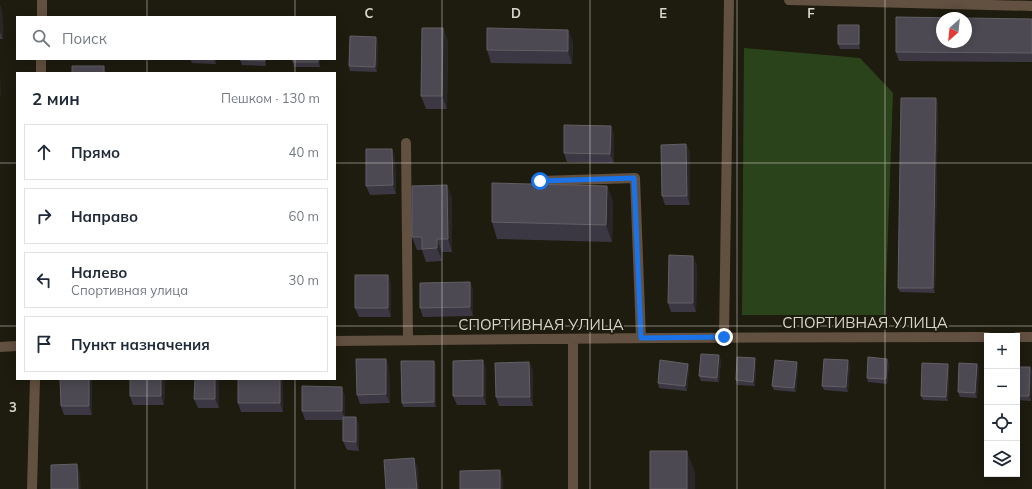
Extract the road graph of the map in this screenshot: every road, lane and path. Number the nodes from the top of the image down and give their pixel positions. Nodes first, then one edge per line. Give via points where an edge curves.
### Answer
1 (42, 0) edge
2 (729, 0) edge
3 (789, 0) edge
4 (1032, 6) edge
5 (42, 16) edge
6 (41, 60) edge
7 (41, 72) edge
8 (406, 143) dead end
9 (540, 181) dead end
10 (724, 337) junction
11 (984, 337) edge
12 (1020, 337) edge
13 (1032, 337) edge
14 (641, 338) junction
15 (573, 339) junction
16 (408, 340) junction
17 (336, 341) edge
18 (16, 346) edge
19 (0, 347) edge
20 (35, 380) edge
21 (32, 489) edge
22 (573, 489) edge

1 - 5 street
2 - 10 street
3 - 4 street
6 - 7 street
8 - 16 street
9 - 14 street via 634,178
10 - 11 street, СПОРТИВНАЯ УЛИЦА
10 - 14 street, СПОРТИВНАЯ УЛИЦА
12 - 13 street
14 - 15 street, СПОРТИВНАЯ УЛИЦА
15 - 16 street, СПОРТИВНАЯ УЛИЦА
15 - 22 street
16 - 17 street, СПОРТИВНАЯ УЛИЦА
18 - 19 street
20 - 21 street

